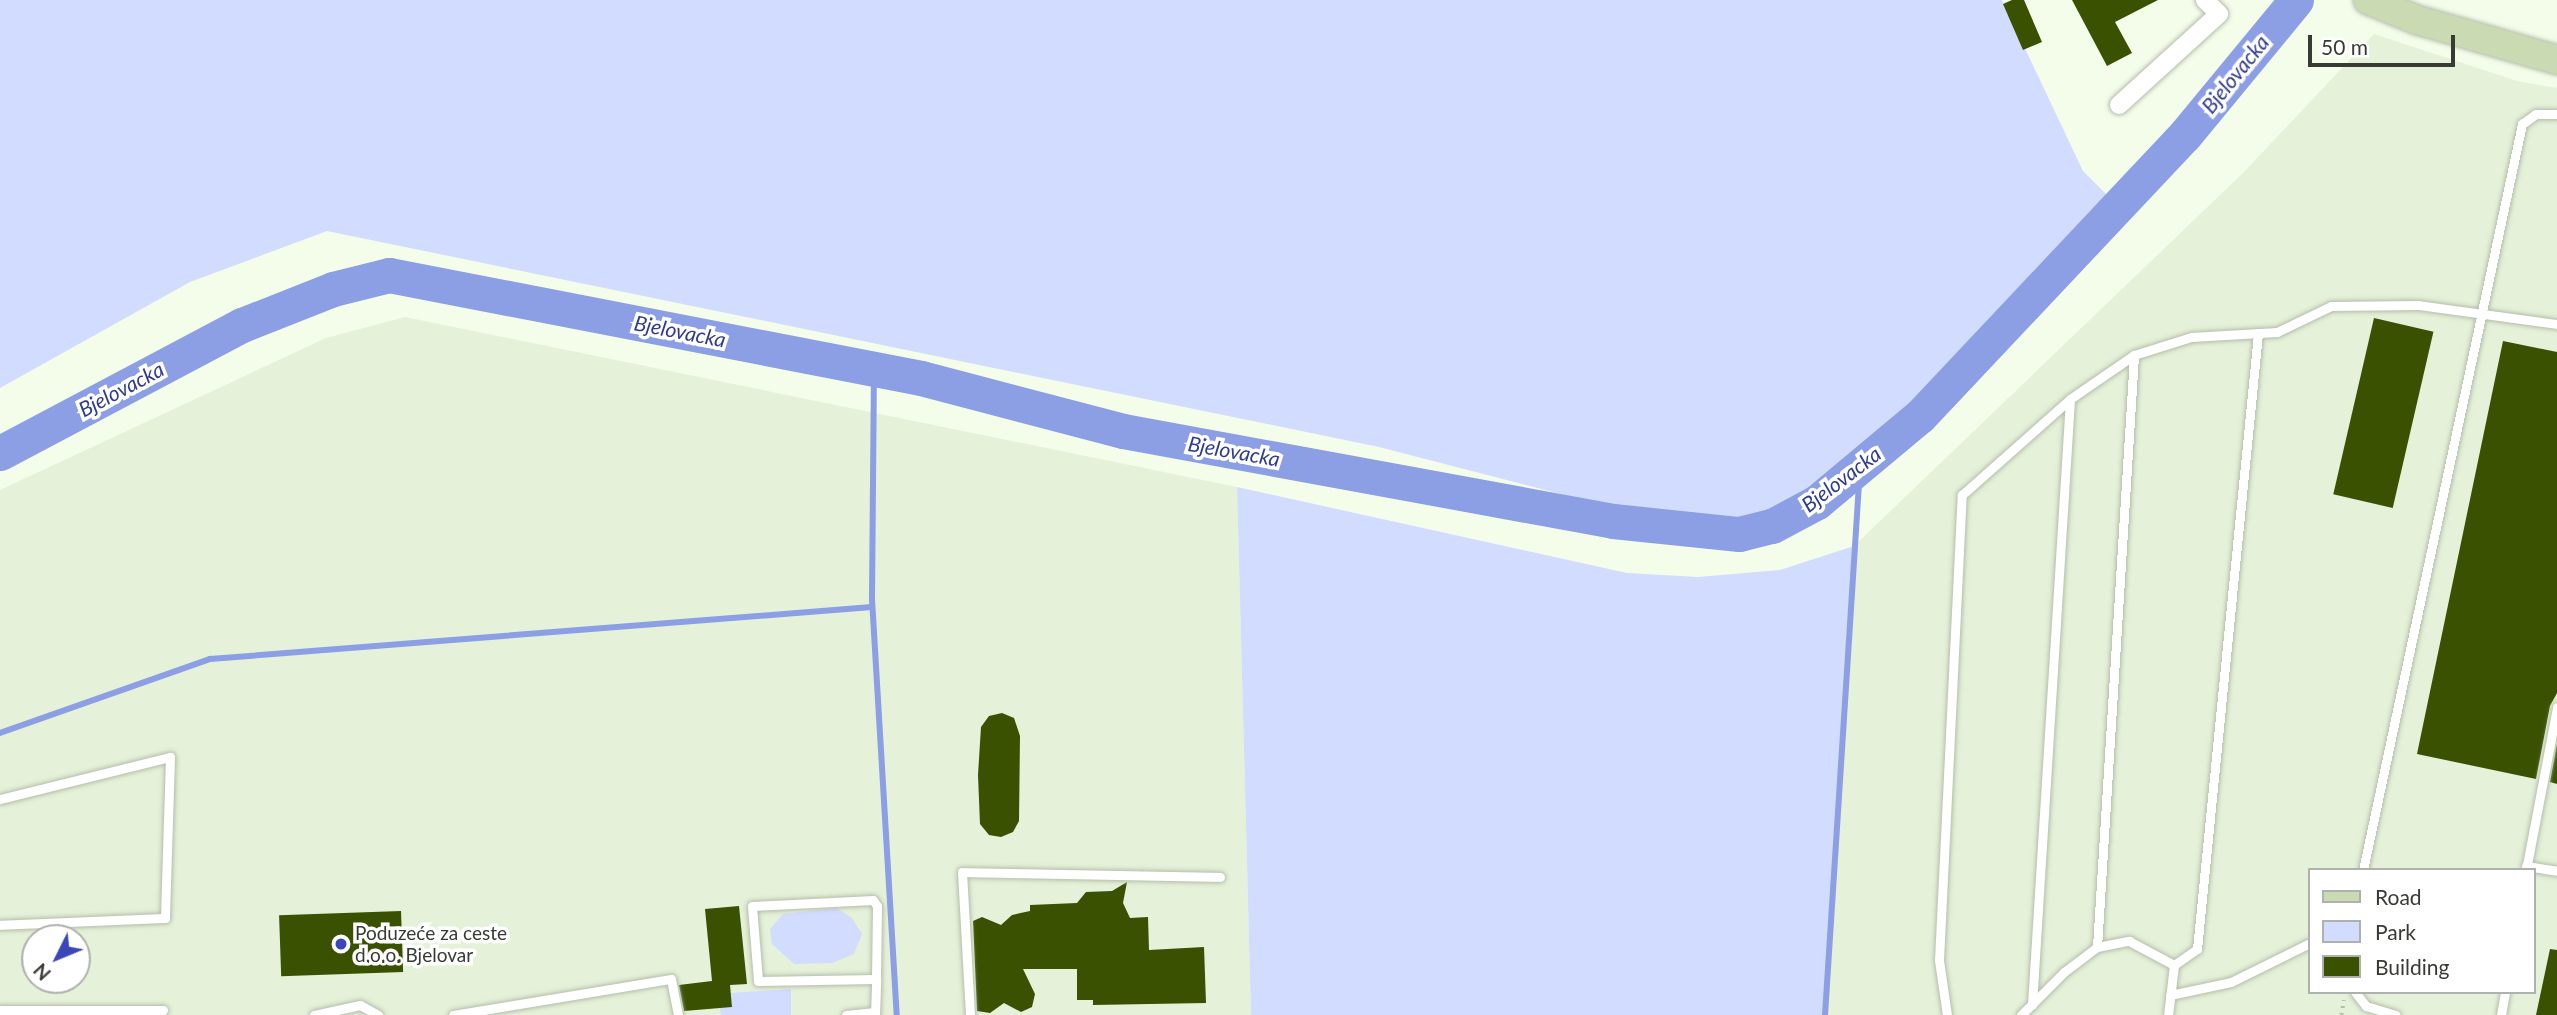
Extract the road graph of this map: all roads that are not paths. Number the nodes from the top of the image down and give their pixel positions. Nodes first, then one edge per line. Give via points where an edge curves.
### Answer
1 (2205, 0) edge
2 (2368, 0) edge
3 (2557, 60) edge
4 (2119, 105) dead end
5 (2557, 114) edge
6 (2482, 313) junction
7 (2557, 324) edge
8 (2258, 333) junction
9 (2134, 355) junction
10 (2070, 399) junction
11 (2557, 707) edge
12 (0, 799) edge
13 (2362, 868) edge
14 (2526, 868) edge
15 (2536, 869) edge
16 (2557, 872) edge
17 (1220, 877) dead end
18 (0, 925) edge
19 (2308, 944) edge
20 (2097, 947) junction
21 (2174, 965) junction
22 (876, 979) junction
23 (2357, 994) edge
24 (2505, 994) edge
25 (2170, 995) junction
26 (2032, 1004) junction
27 (0, 1010) edge
28 (163, 1010) dead end
29 (875, 1014) edge
30 (314, 1015) edge
31 (378, 1015) edge
32 (453, 1015) edge
33 (678, 1015) edge
34 (846, 1015) edge
35 (970, 1015) edge
36 (1947, 1015) edge
37 (2021, 1015) edge
38 (2168, 1015) edge
39 (2396, 1015) edge
40 (2501, 1015) edge

1 - 4 street via 2219,14
2 - 3 main road via 2417,20
5 - 6 lane via 2536,114 2522,124
6 - 7 lane
6 - 8 lane via 2418,305 2331,306 2277,332
6 - 13 lane
8 - 9 lane via 2191,337
8 - 21 lane via 2197,949
9 - 10 lane
9 - 20 lane
10 - 26 lane
10 - 36 lane via 1962,495 1939,960
11 - 14 lane
12 - 18 lane via 170,757 165,918
15 - 16 lane
17 - 35 lane via 962,872
19 - 25 lane via 2231,982
20 - 21 lane via 2129,941
20 - 26 lane
21 - 25 lane
22 - 22 lane via 873,900 752,906 758,981
22 - 29 lane
23 - 39 lane via 2366,1006
24 - 40 lane
25 - 38 lane
26 - 37 lane
27 - 28 lane
29 - 34 lane
30 - 31 lane via 360,1004
32 - 33 lane via 671,979

